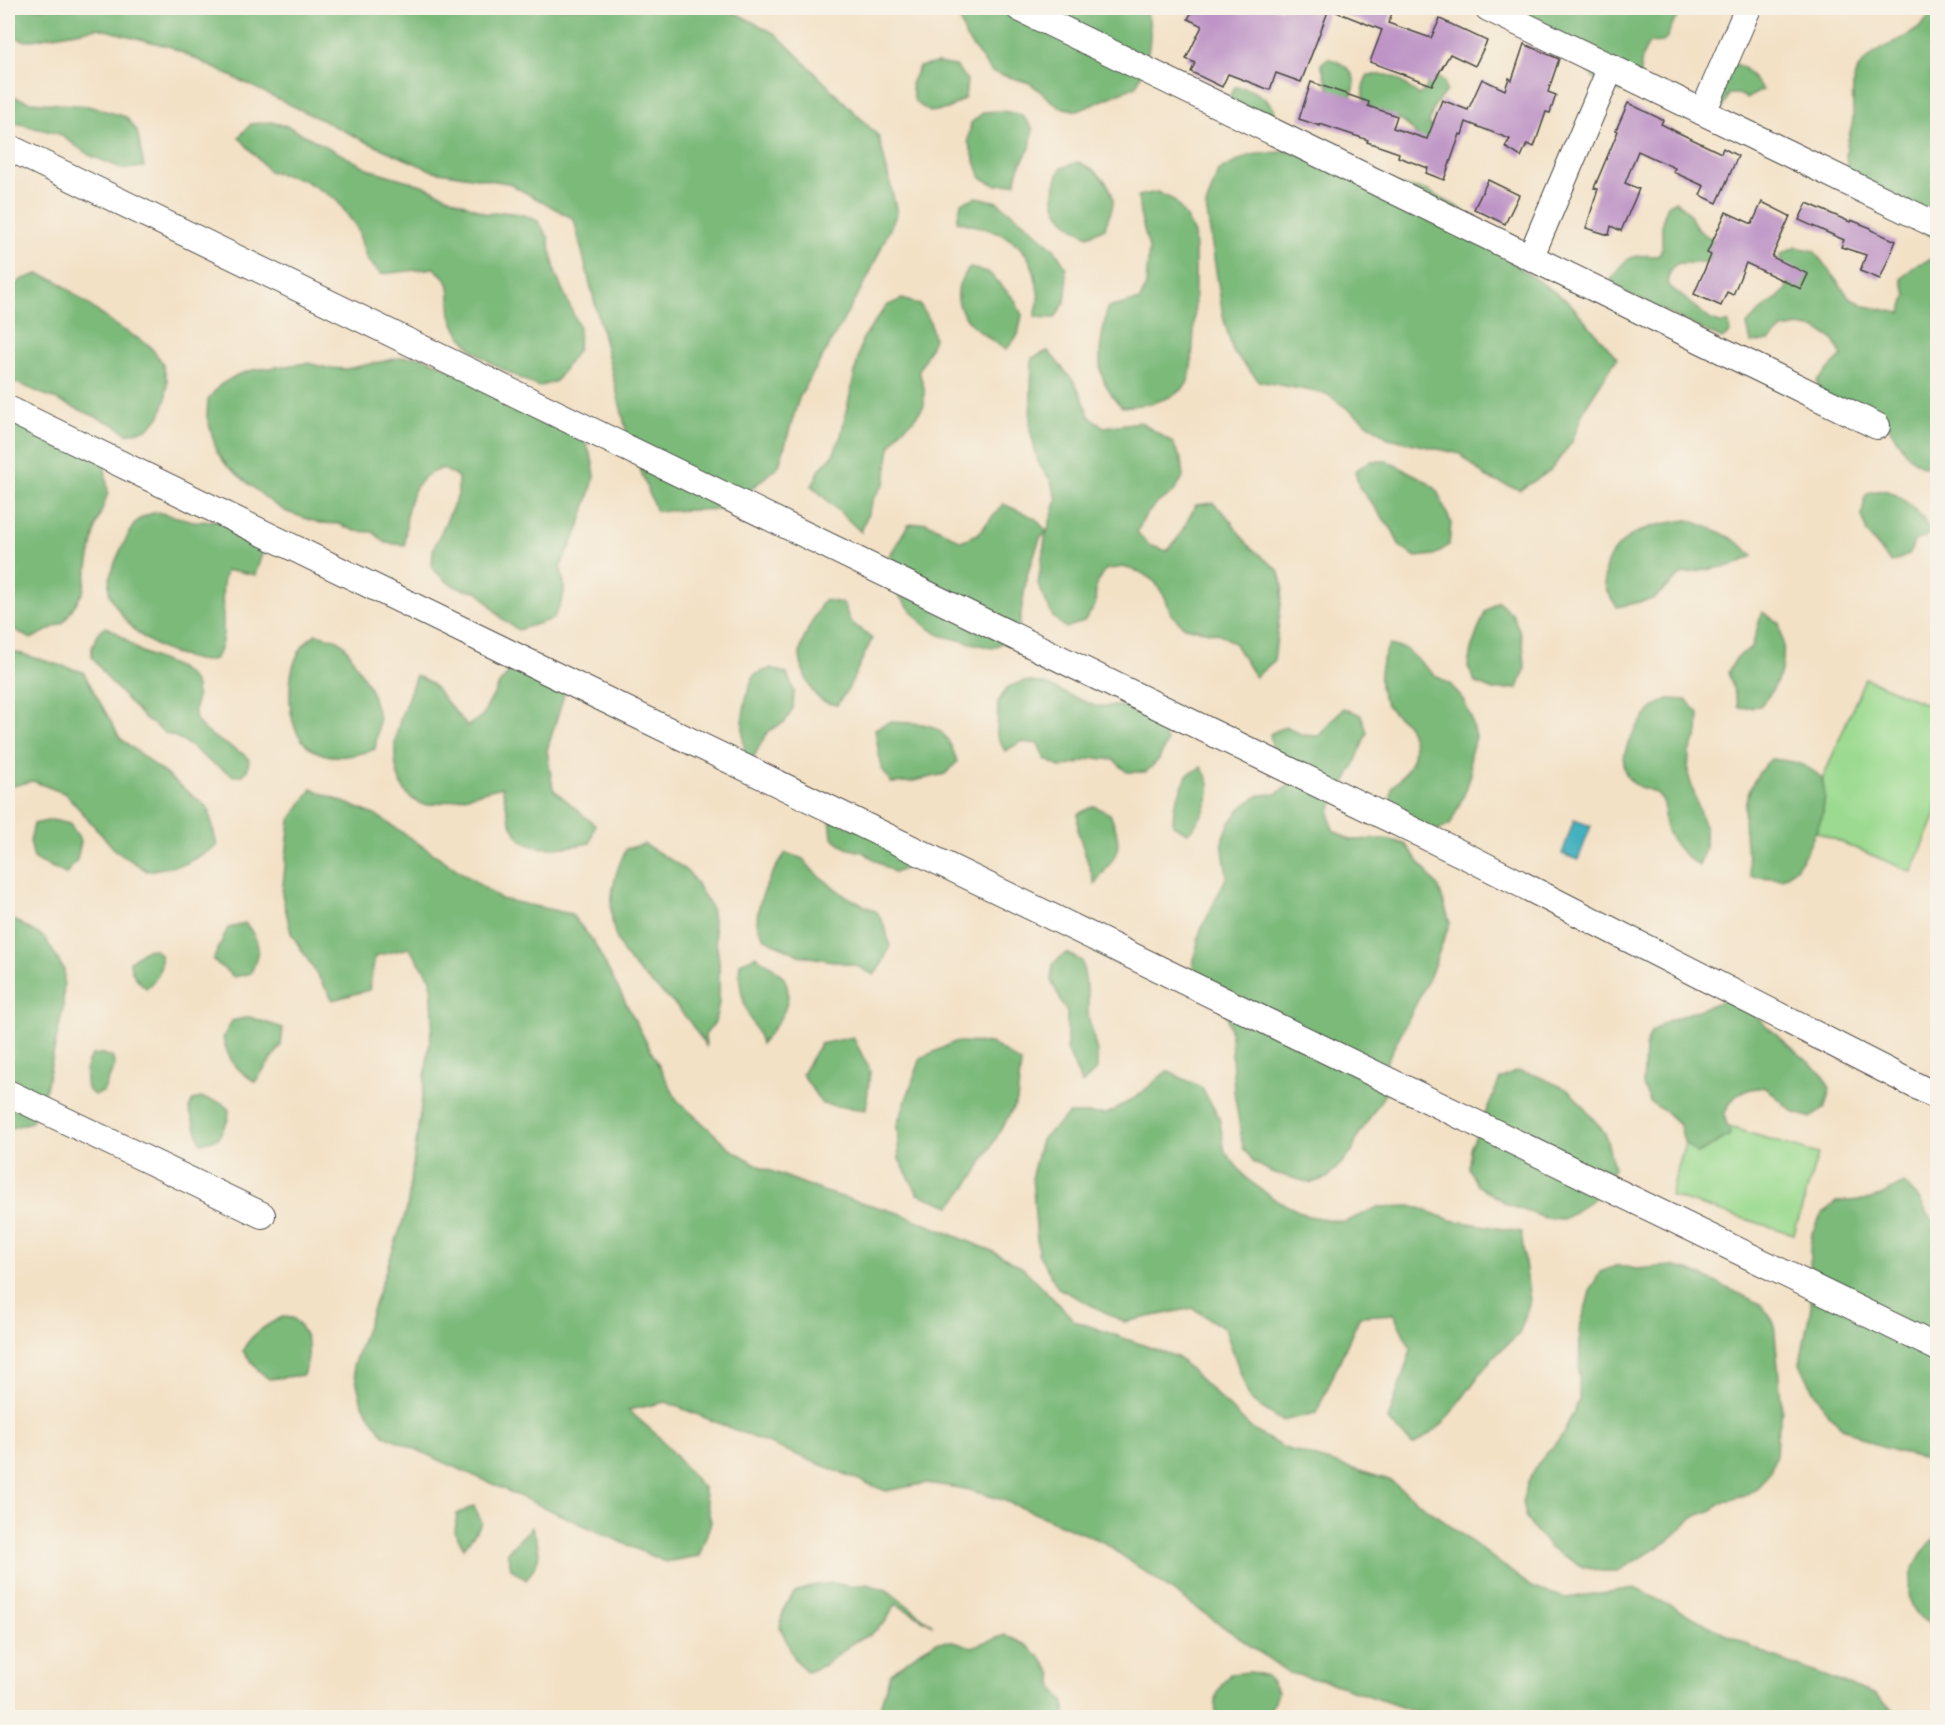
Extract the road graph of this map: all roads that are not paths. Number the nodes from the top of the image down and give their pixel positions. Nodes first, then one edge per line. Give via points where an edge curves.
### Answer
1 (1019, 8) edge
2 (1488, 8) edge
3 (1748, 8) edge
4 (1611, 67) junction
5 (1704, 112) junction
6 (8, 147) edge
7 (1938, 226) edge
8 (1531, 256) junction
9 (8, 409) edge
10 (1877, 426) dead end
11 (8, 1093) edge
12 (1938, 1096) edge
13 (262, 1215) dead end
14 (1938, 1348) edge

1 - 8 street
2 - 4 street
3 - 5 street
4 - 5 street
4 - 8 street
5 - 7 street
6 - 12 street via 1472,859
8 - 10 street
9 - 14 street
11 - 13 street

